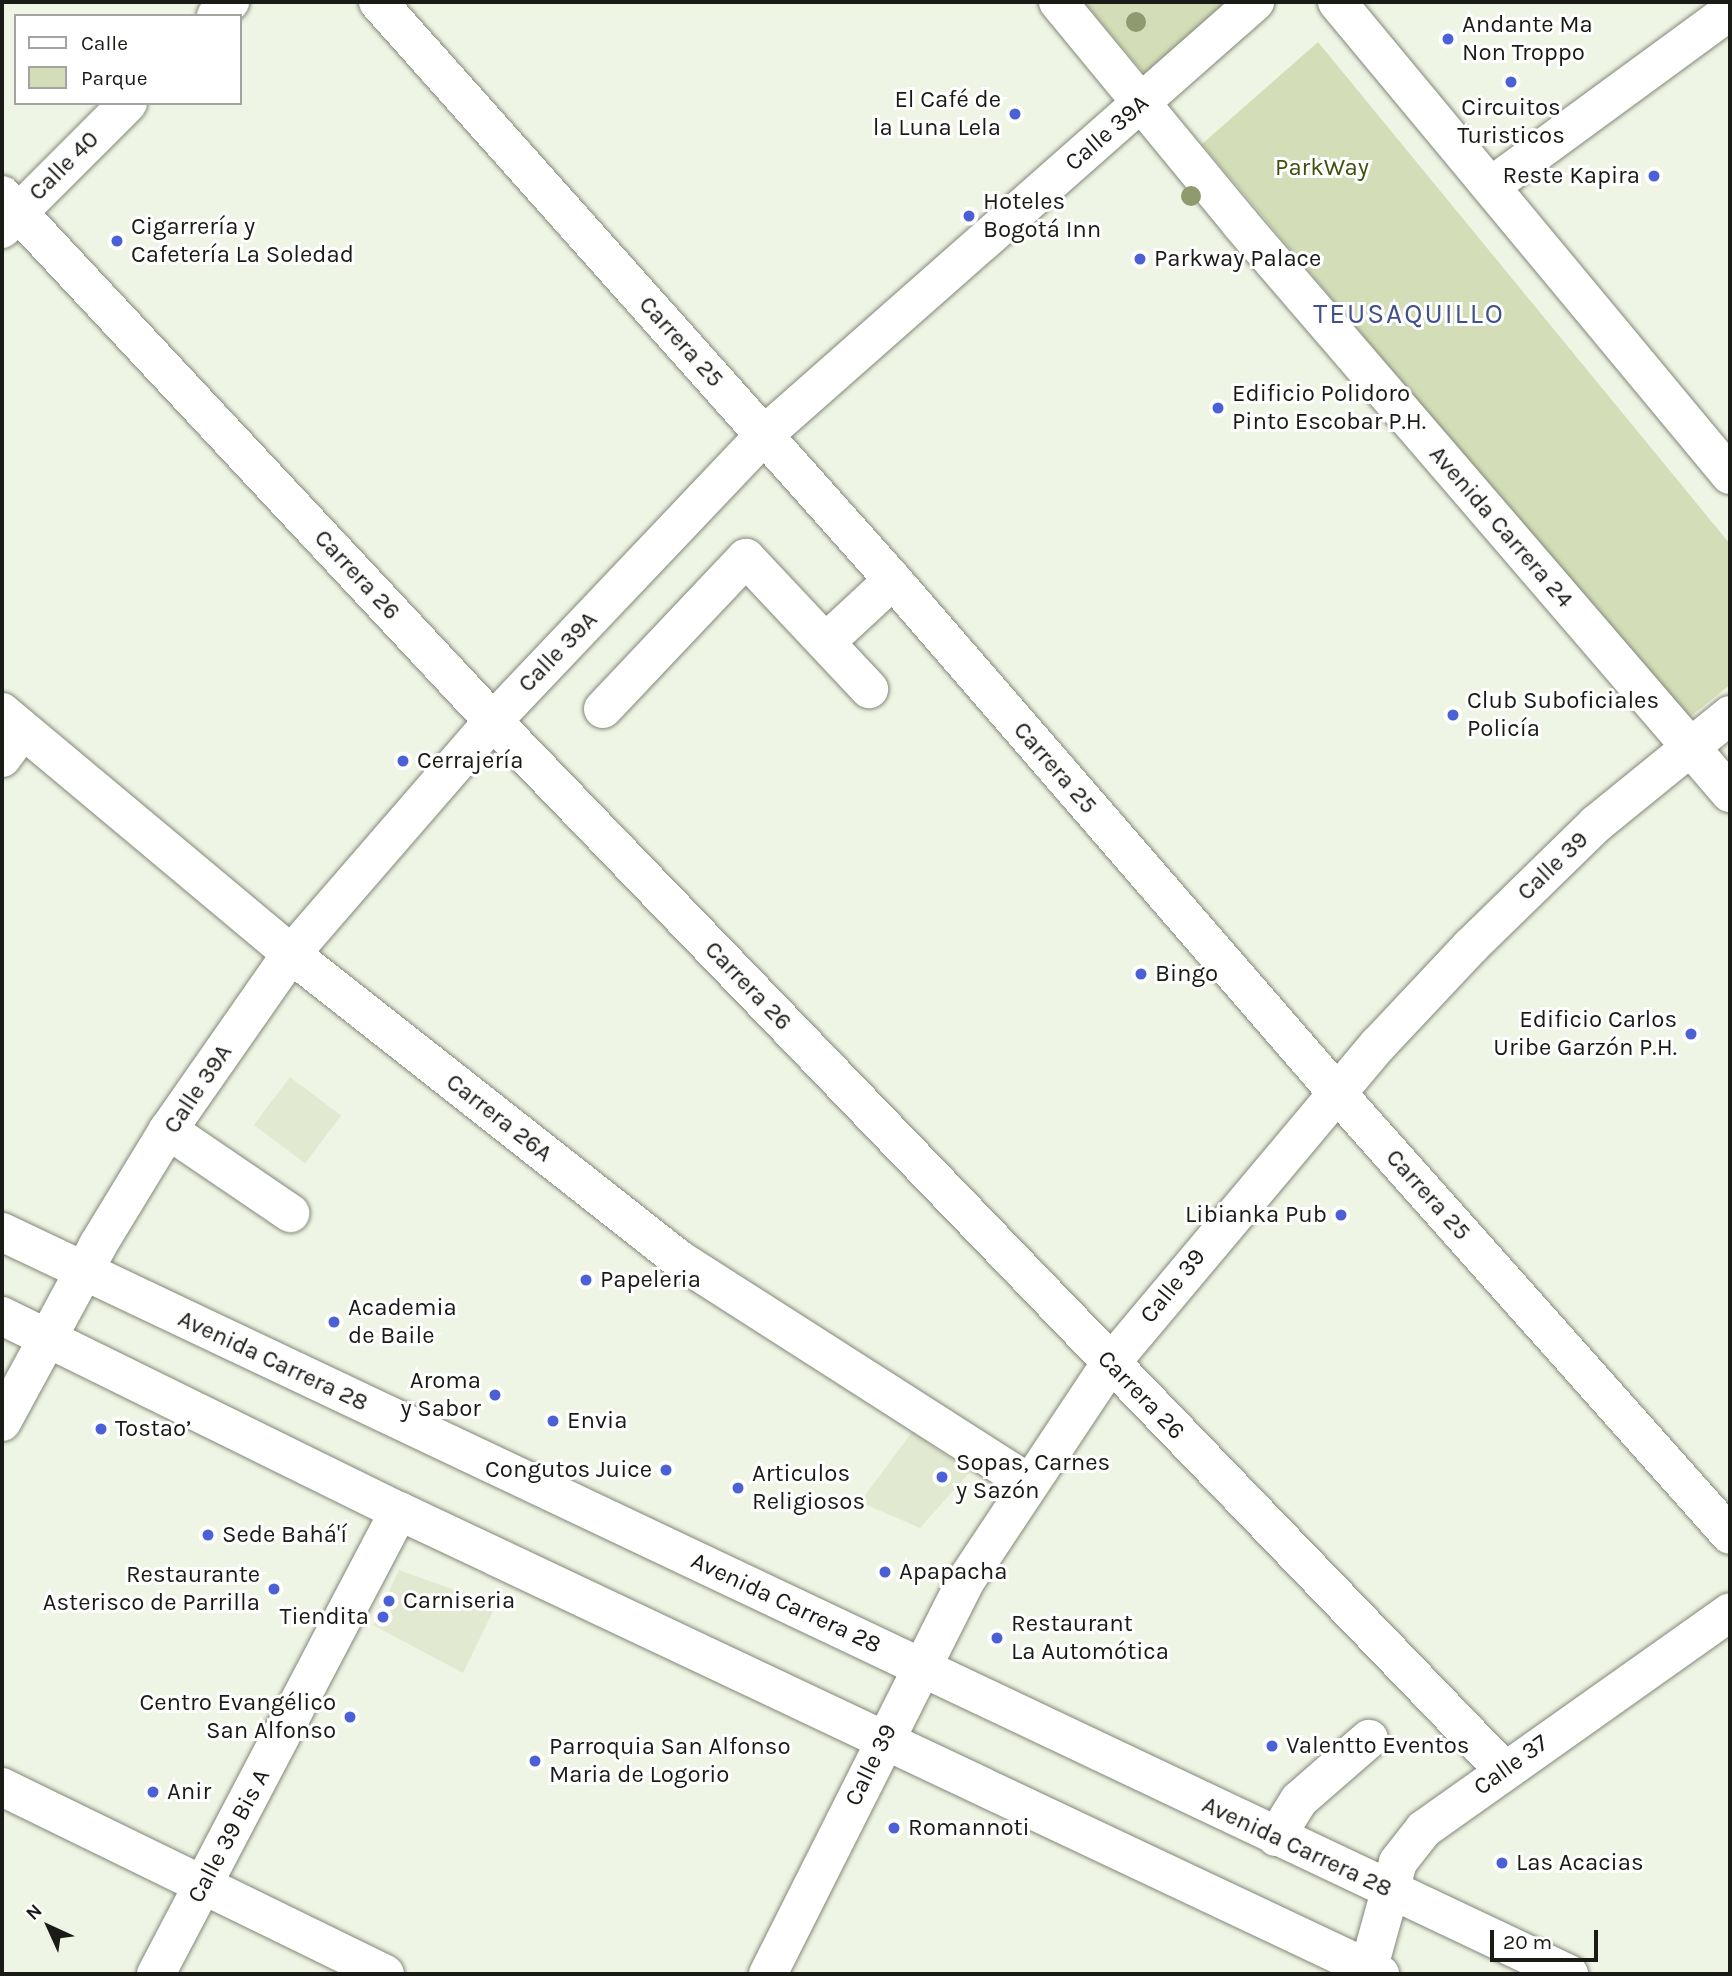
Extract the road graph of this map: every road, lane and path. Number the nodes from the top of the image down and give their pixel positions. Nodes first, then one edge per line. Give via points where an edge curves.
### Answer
1 (378, 2) edge
2 (1058, 2) edge
3 (1255, 2) edge
4 (1337, 2) edge
5 (1730, 11) edge
6 (1140, 103) junction
7 (126, 105) edge
8 (1490, 186) junction
9 (7, 212) edge
10 (764, 435) junction
11 (1730, 475) edge
12 (893, 580) junction
13 (826, 642) junction
14 (869, 689) dead end
15 (603, 709) dead end
16 (1730, 715) edge
17 (493, 721) junction
18 (9, 733) edge
19 (1690, 746) junction
20 (1730, 793) edge
21 (291, 954) junction
22 (1337, 1093) junction
23 (169, 1130) junction
24 (290, 1213) dead end
25 (2, 1232) edge
26 (84, 1270) junction
27 (2, 1316) edge
28 (47, 1338) junction
29 (1110, 1364) junction
30 (2, 1422) edge
31 (1027, 1482) junction
32 (399, 1511) junction
33 (1730, 1535) edge
34 (1730, 1612) edge
35 (920, 1666) junction
36 (884, 1740) junction
37 (1369, 1740) dead end
38 (1503, 1769) junction
39 (2, 1787) edge
40 (1276, 1837) junction
41 (204, 1883) junction
42 (1388, 1890) junction
43 (1372, 1973) edge
44 (156, 1974) edge
45 (385, 1974) edge
46 (768, 1974) edge
47 (1569, 1974) edge

1 - 10 street, Carrera 25
2 - 6 street, Avenida Carrera 24
3 - 6 street, Calle 39A
4 - 8 street
5 - 8 street
6 - 10 street, Calle 39A
6 - 19 street, Avenida Carrera 24
7 - 9 street, Calle 40
8 - 11 street
9 - 17 street, Carrera 26
10 - 12 street, Carrera 25
10 - 17 street, Calle 39A
12 - 13 street
12 - 22 street, Carrera 25
13 - 14 street
13 - 15 street via 746,558
16 - 19 street, Calle 39
17 - 21 street, Calle 39A
17 - 29 street, Carrera 26
18 - 21 street, Carrera 26A
19 - 20 street, Avenida Carrera 24
19 - 22 street, Calle 39 via 1596,824 1471,946
21 - 23 street, Calle 39A
21 - 31 street, Carrera 26A via 680,1260
22 - 29 street, Calle 39
22 - 33 street, Carrera 25
23 - 24 street
23 - 26 street, Calle 39A
25 - 26 street, Avenida Carrera 28
26 - 28 street, Calle 39A
26 - 35 street, Avenida Carrera 28
27 - 28 street
28 - 30 street, Calle 39A
28 - 32 street
29 - 31 street, Calle 39
29 - 38 street, Carrera 26
31 - 35 street, Calle 39
32 - 36 street
32 - 41 street, Calle 39 Bis A
34 - 38 street, Calle 37
35 - 36 street, Calle 39
35 - 40 street, Avenida Carrera 28
36 - 43 street
36 - 46 street, Calle 39
37 - 40 street via 1299,1800
38 - 42 street, Calle 37 via 1416,1837 1398,1862
39 - 41 street
40 - 42 street, Avenida Carrera 28
41 - 44 street, Calle 39 Bis A
41 - 45 street
42 - 43 street, Calle 37
42 - 47 street, Avenida Carrera 28

